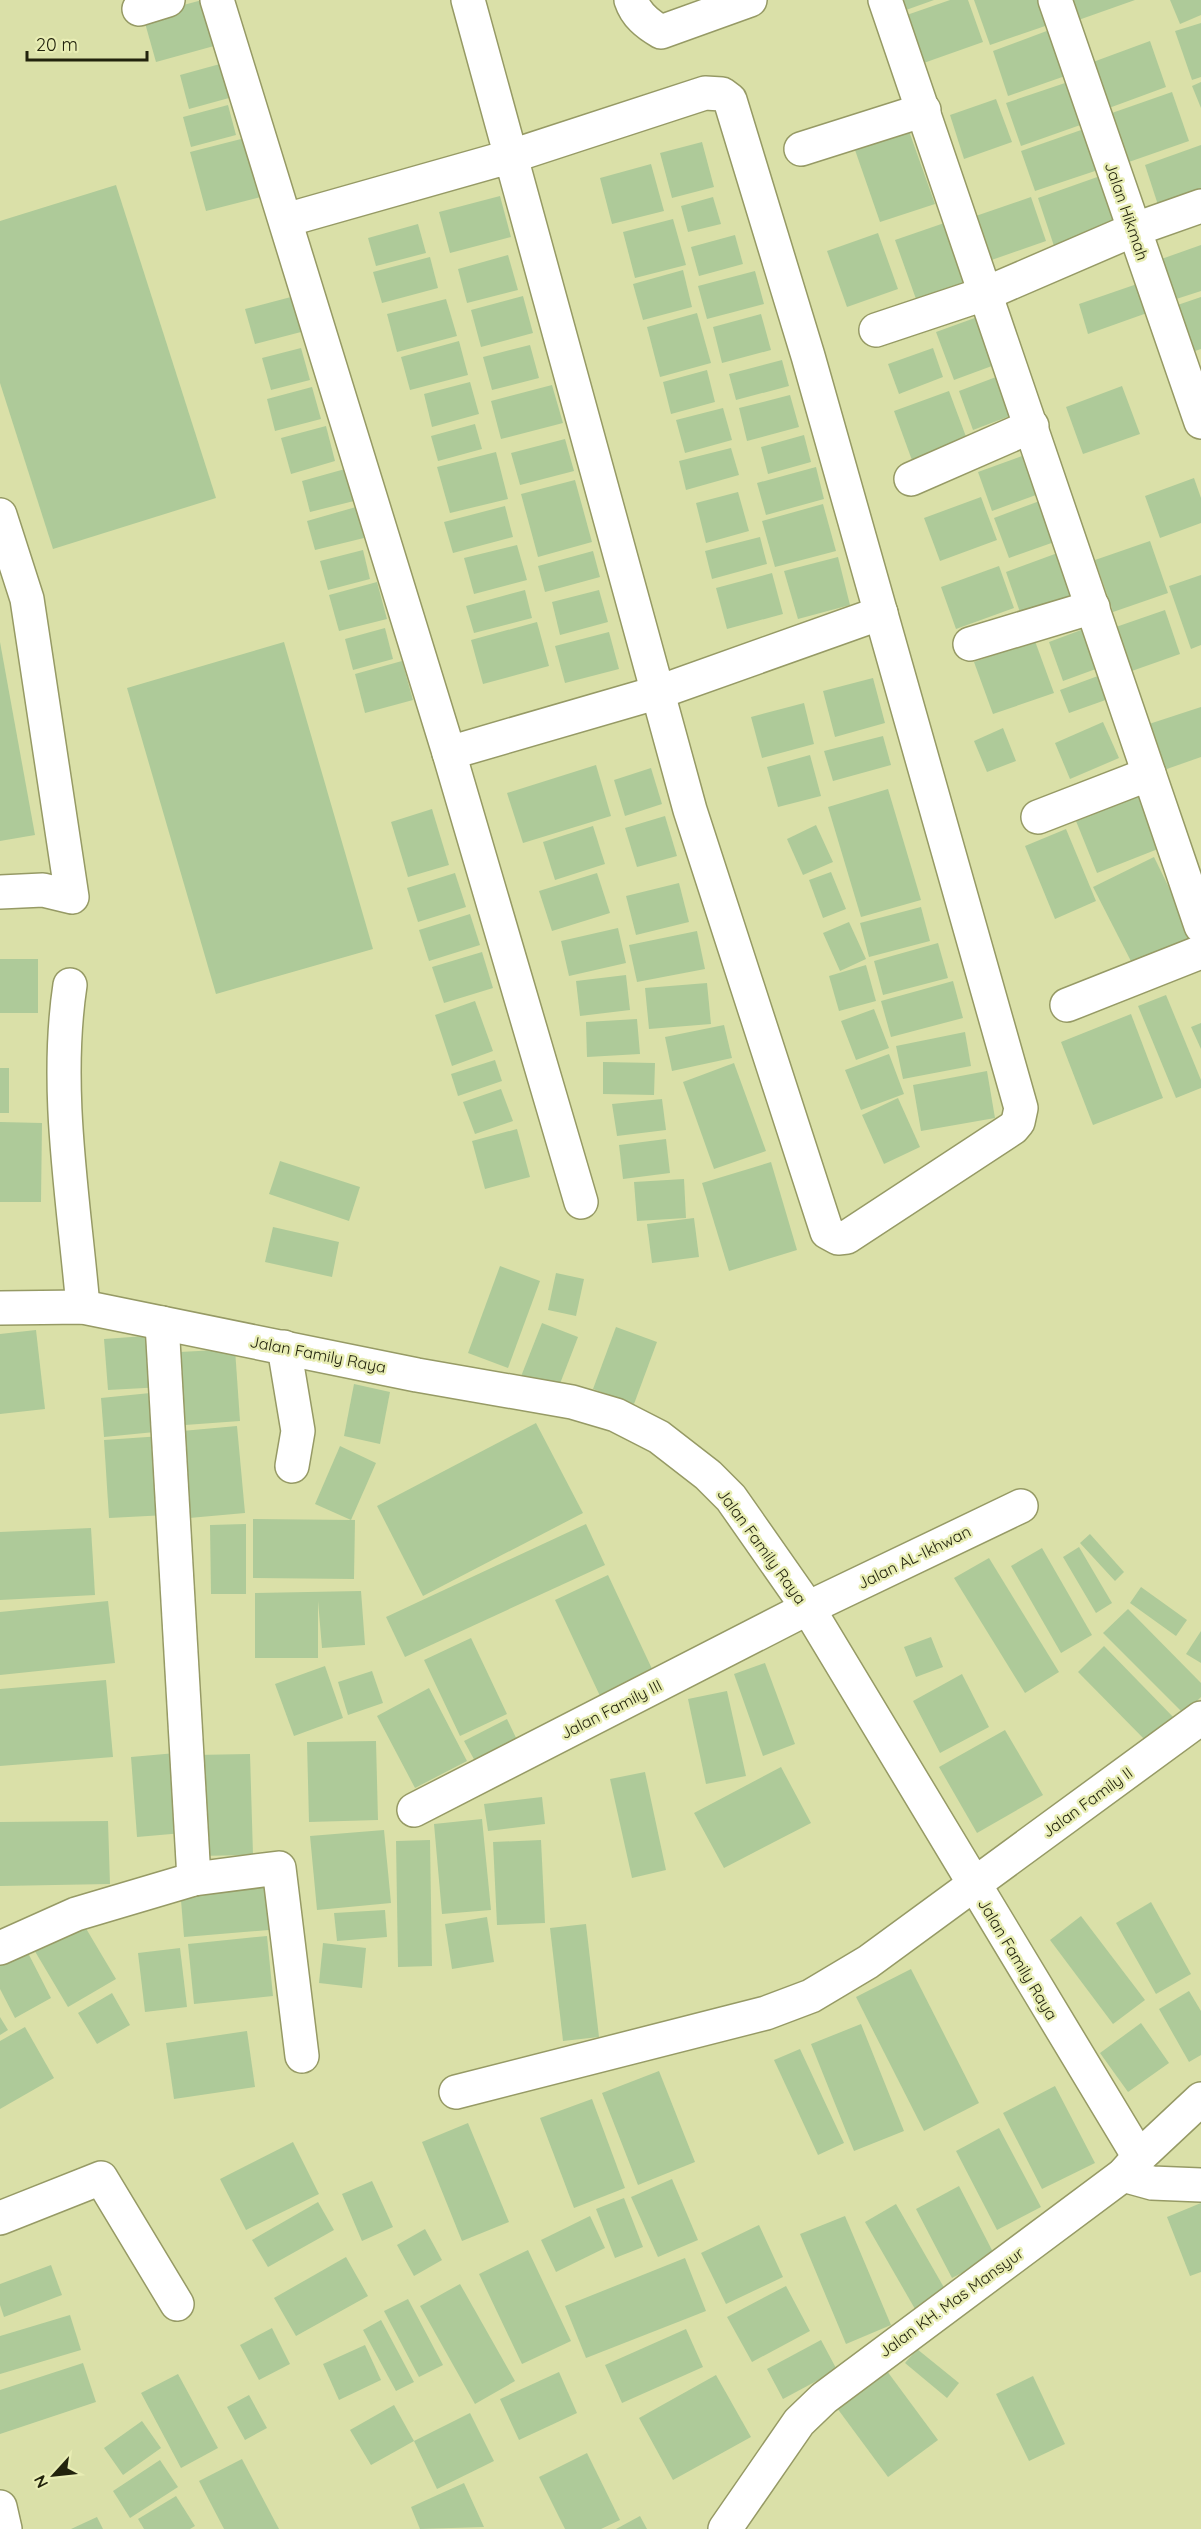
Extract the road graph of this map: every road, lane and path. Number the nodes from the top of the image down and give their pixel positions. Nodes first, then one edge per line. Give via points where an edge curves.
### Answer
1 (217, 0) edge
2 (468, 0) edge
3 (631, 0) edge
4 (750, 0) edge
5 (885, 0) edge
6 (1055, 0) edge
7 (924, 111) junction
8 (801, 149) dead end
9 (512, 156) junction
10 (1201, 206) edge
11 (286, 220) junction
12 (1133, 230) junction
13 (987, 293) junction
14 (876, 330) dead end
15 (1201, 422) edge
16 (1032, 426) junction
17 (911, 479) dead end
18 (0, 515) edge
19 (1093, 607) junction
20 (881, 613) junction
21 (970, 644) dead end
22 (659, 692) junction
23 (448, 753) junction
24 (1149, 774) junction
25 (1038, 818) dead end
26 (0, 892) edge
27 (1201, 926) edge
28 (1201, 952) edge
29 (69, 985) dead end
30 (1067, 1005) dead end
31 (581, 1202) dead end
32 (83, 1307) junction
33 (0, 1308) edge
34 (162, 1323) junction
35 (284, 1347) junction
36 (292, 1466) dead end
37 (1021, 1506) dead end
38 (808, 1608) junction
39 (1201, 1718) edge
40 (414, 1810) dead end
41 (194, 1879) junction
42 (974, 1886) junction
43 (0, 1948) edge
44 (302, 2056) dead end
45 (456, 2092) dead end
46 (1201, 2099) edge
47 (1131, 2166) junction
48 (1201, 2185) edge
49 (0, 2218) edge
50 (177, 2304) dead end
51 (0, 2507) edge
52 (5, 2529) edge
53 (725, 2529) edge

1 - 11 street
2 - 9 street
3 - 4 street via 646,23 661,32
5 - 7 street
6 - 12 street, Jalan Hikmah
7 - 8 street
7 - 13 street
9 - 11 street
9 - 20 street via 705,93 722,94 730,100
9 - 22 street
10 - 12 street
11 - 23 street
12 - 13 street
12 - 15 street, Jalan Hikmah
13 - 14 street
13 - 16 street
16 - 17 street
16 - 19 street
18 - 26 street via 27,599 72,897 43,890
19 - 21 street
19 - 24 street
20 - 22 street
20 - 22 street via 1021,1108 1013,1128 847,1238 831,1236 825,1226 690,810
22 - 23 street
23 - 31 street
24 - 25 street
24 - 27 street
28 - 30 street
29 - 32 street via 63,1053 65,1108
32 - 33 street, Jalan Family Raya
32 - 34 street, Jalan Family Raya
34 - 35 street, Jalan Family Raya
34 - 41 street
35 - 36 street via 297,1431
35 - 38 street, Jalan Family Raya via 572,1402 616,1415 659,1437 731,1498
37 - 38 street, Jalan AL-Ikhwan
38 - 40 street, Jalan Family III
38 - 42 street, Jalan Family Raya
39 - 42 street, Jalan Family II
41 - 43 street via 76,1914
41 - 44 street via 279,1868
42 - 45 street, Jalan Family II via 868,1962 811,1996 766,2013
42 - 47 street, Jalan Family Raya
46 - 47 street, Jalan KH. Mas Mansyur
47 - 48 street via 1152,2183
47 - 53 street, Jalan KH. Mas Mansyur via 824,2398 799,2422
49 - 50 street via 101,2178
51 - 52 street

